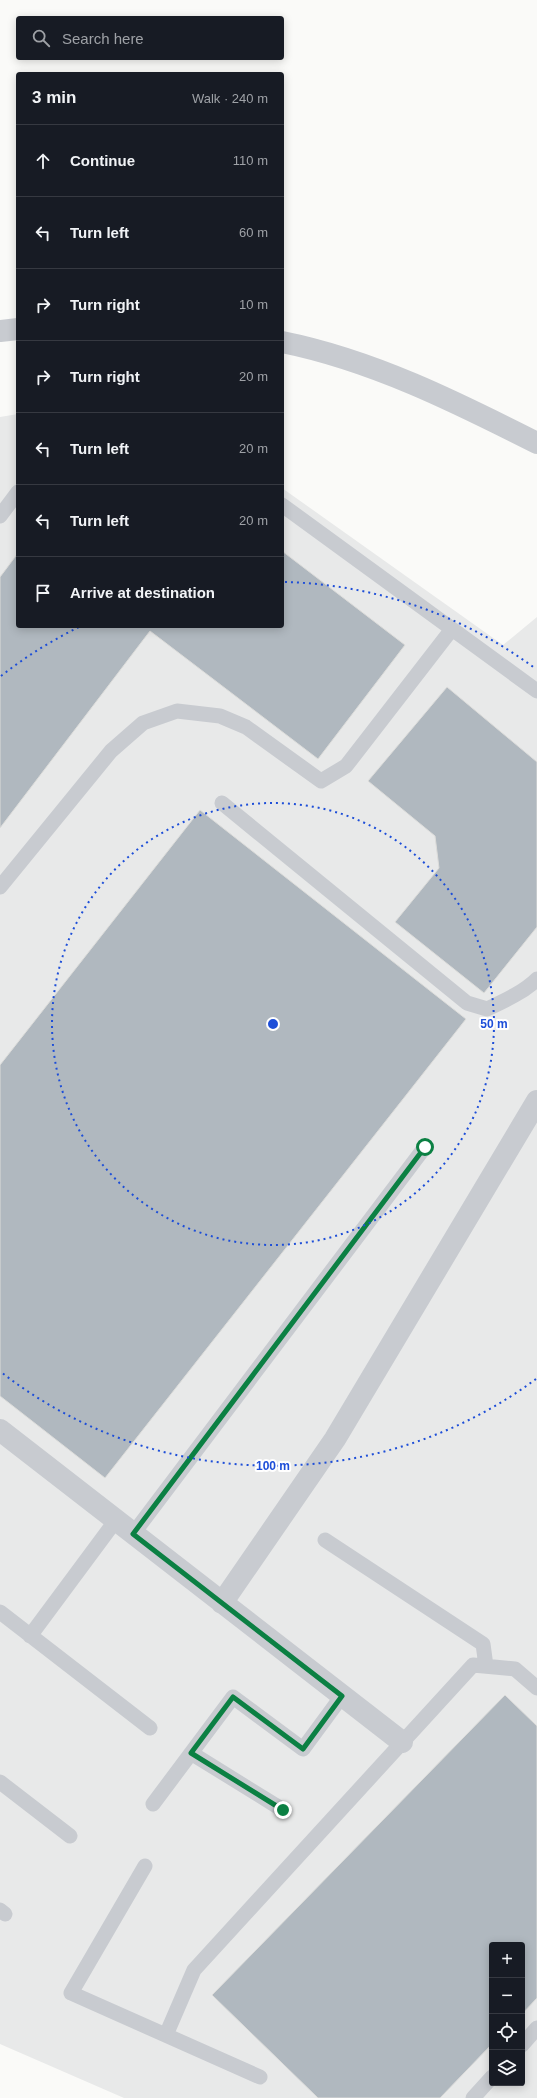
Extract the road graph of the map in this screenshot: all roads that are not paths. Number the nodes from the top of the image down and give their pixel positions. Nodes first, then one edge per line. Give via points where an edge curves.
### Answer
1 (16, 328) edge
2 (0, 331) edge
3 (284, 343) edge
4 (537, 443) edge
5 (16, 495) edge
6 (284, 506) edge
7 (0, 516) edge
8 (452, 629) junction
9 (537, 691) edge
10 (222, 803) dead end
11 (0, 888) edge
12 (537, 979) edge
13 (537, 1101) edge
14 (425, 1147) dead end
15 (0, 1430) edge
16 (116, 1520) junction
17 (133, 1534) junction
18 (325, 1540) dead end
19 (222, 1603) junction
20 (0, 1612) edge
21 (30, 1636) junction
22 (486, 1666) junction
23 (537, 1688) edge
24 (342, 1696) junction
25 (150, 1728) dead end
26 (402, 1742) junction
27 (191, 1753) junction
28 (0, 1782) edge
29 (153, 1804) dead end
30 (283, 1810) dead end
31 (70, 1836) dead end
32 (145, 1866) dead end
33 (537, 2028) edge
34 (166, 2035) junction
35 (525, 2041) edge
36 (260, 2077) dead end
37 (489, 2080) edge
38 (473, 2098) edge

1 - 2 street
3 - 4 street via 362,363 430,391
5 - 7 lane
6 - 8 lane
8 - 9 lane
8 - 11 lane via 346,766 321,781 246,727 220,716 177,711 143,723 111,751
10 - 12 lane via 467,1003 487,1009
13 - 19 street via 335,1439
14 - 17 lane
15 - 16 street
16 - 17 street
16 - 21 lane
17 - 19 street
18 - 22 lane via 483,1644
19 - 24 street
20 - 21 lane
21 - 25 lane
22 - 23 lane via 515,1669
22 - 26 lane via 473,1665
24 - 26 street
24 - 27 lane via 303,1749 233,1697
26 - 34 lane via 194,1970
27 - 29 lane
27 - 30 lane
28 - 31 lane
32 - 34 lane via 71,1993
33 - 35 lane
34 - 36 lane
37 - 38 lane

